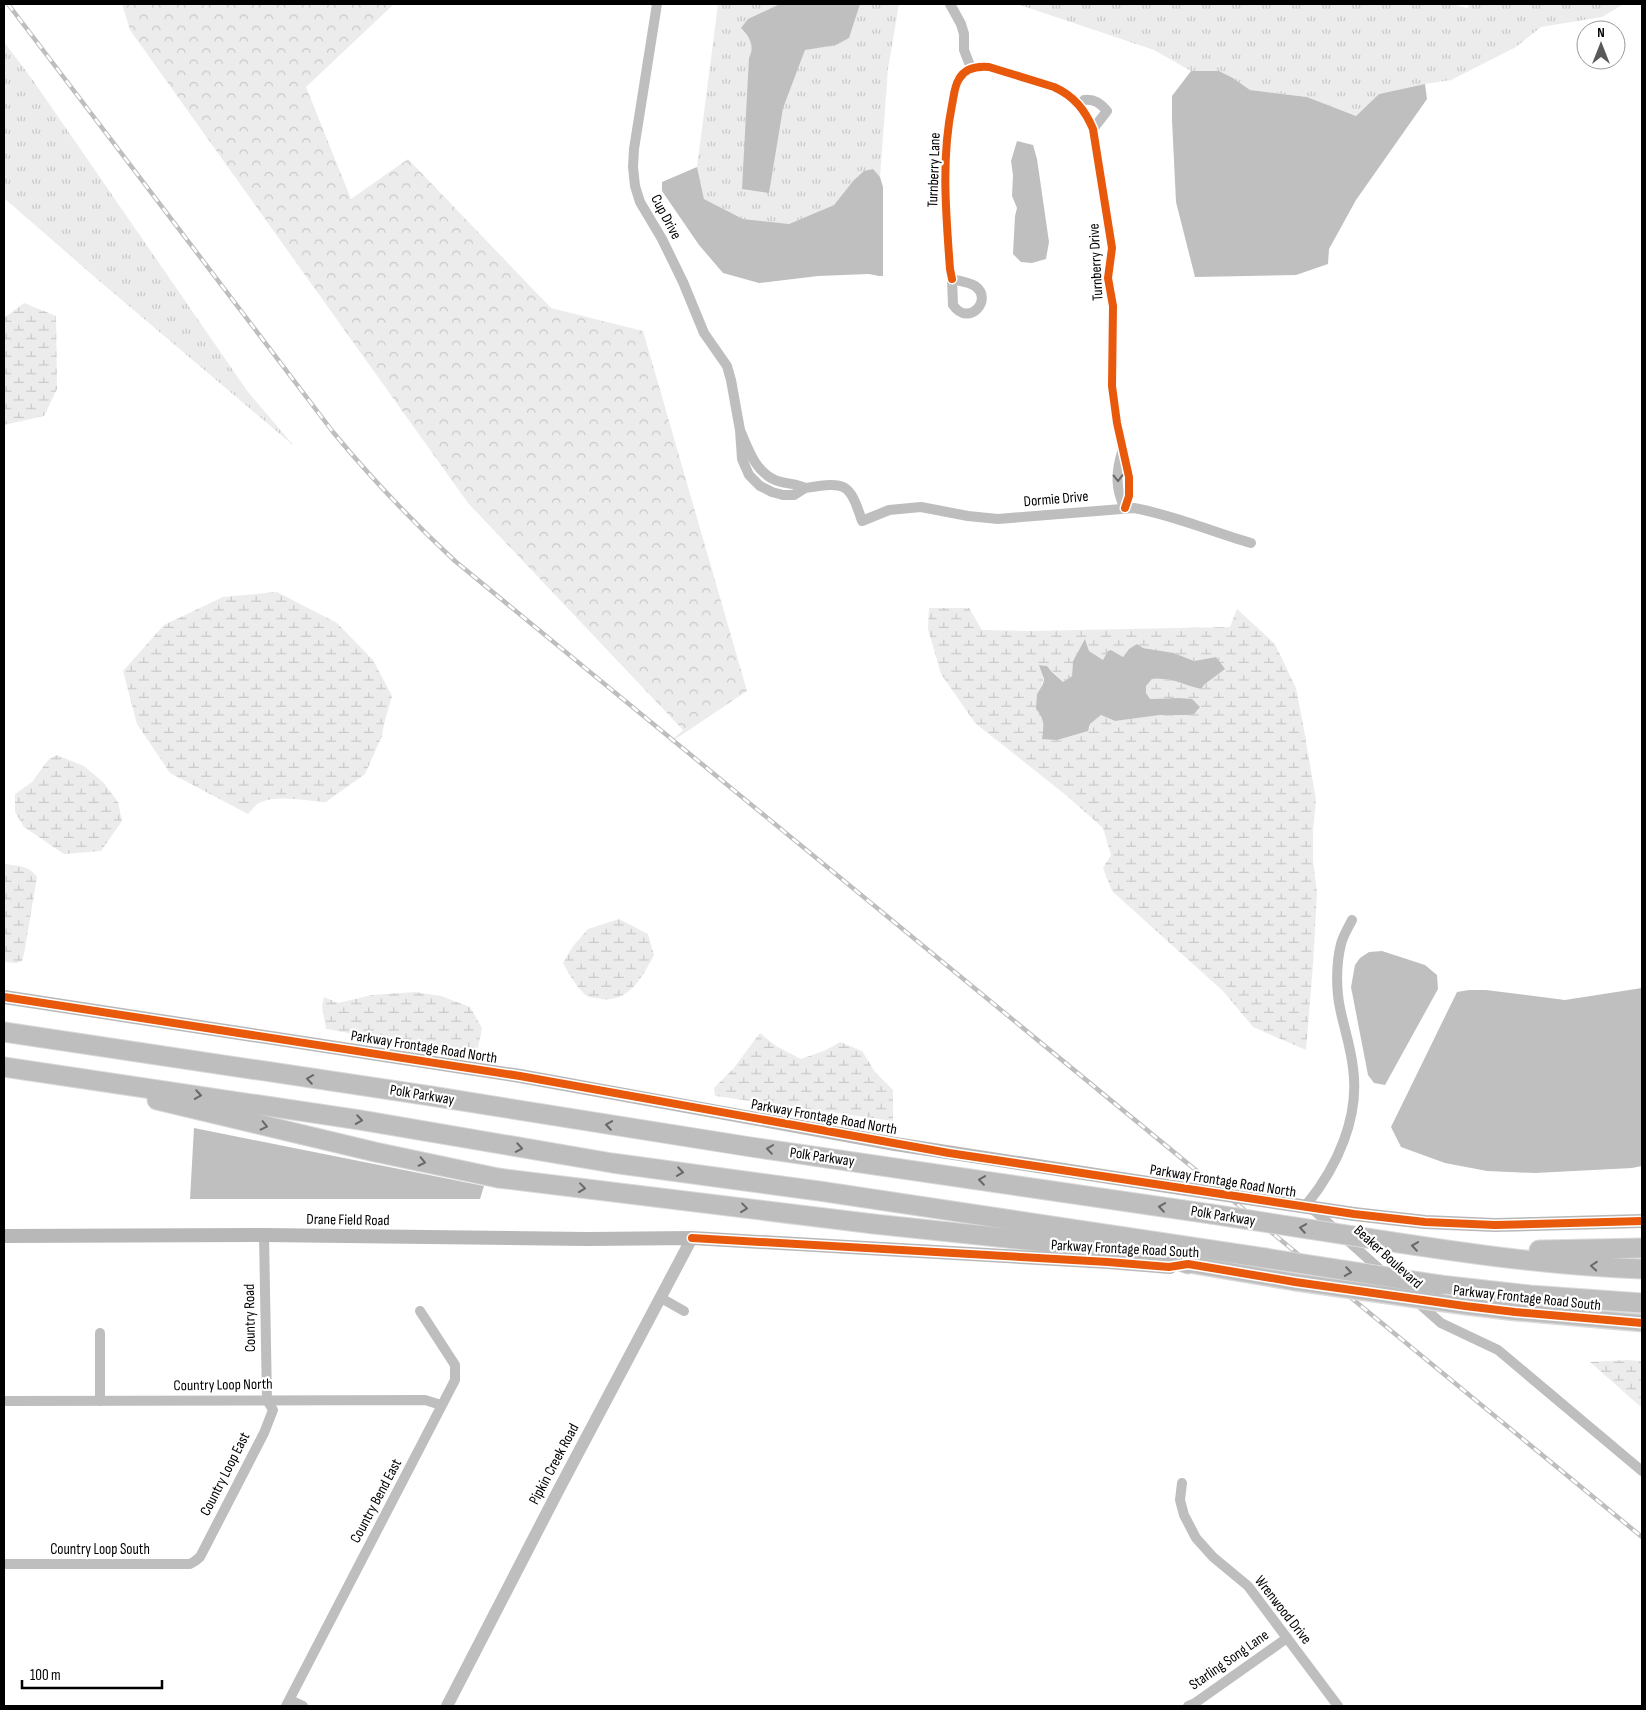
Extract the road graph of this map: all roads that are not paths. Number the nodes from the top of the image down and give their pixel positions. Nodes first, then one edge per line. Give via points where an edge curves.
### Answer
1 (656, 4) edge
2 (950, 4) edge
3 (971, 68) junction
4 (1080, 105) junction
5 (1093, 129) junction
6 (952, 279) dead end
7 (740, 430) junction
8 (769, 477) junction
9 (763, 488) junction
10 (805, 488) junction
11 (1124, 508) junction
12 (1251, 543) dead end
13 (1352, 920) dead end
14 (4, 997) edge
15 (4, 1031) edge
16 (4, 1067) edge
17 (29, 1071) junction
18 (1642, 1221) edge
19 (264, 1235) junction
20 (4, 1236) edge
21 (692, 1238) junction
22 (1642, 1248) edge
23 (1442, 1250) junction
24 (1188, 1264) junction
25 (1642, 1268) edge
26 (661, 1298) junction
27 (1642, 1302) edge
28 (420, 1311) dead end
29 (684, 1311) dead end
30 (1642, 1323) edge
31 (100, 1333) dead end
32 (267, 1400) junction
33 (4, 1401) edge
34 (100, 1401) junction
35 (441, 1405) junction
36 (1642, 1471) edge
37 (1182, 1483) dead end
38 (196, 1561) joint
39 (4, 1564) edge
40 (1287, 1638) junction
41 (288, 1703) edge
42 (302, 1706) edge
43 (447, 1706) edge
44 (1188, 1706) edge
45 (1338, 1706) edge

1 - 7 street, Cup Drive via 634,149 635,186 640,202 683,282 704,333 727,366
2 - 3 street via 961,24 964,50
3 - 4 street, Turnberry Drive via 989,66 1054,87
3 - 6 street, Turnberry Lane via 956,86 946,144 945,199
4 - 5 street, Turnberry Drive
4 - 5 street via 1084,100 1092,99 1102,104 1107,112
5 - 11 street, Turnberry Drive via 1112,248 1108,278 1113,306 1112,386 1129,477 1129,496
7 - 8 street via 752,458
7 - 9 street via 742,459 749,476
8 - 9 street
8 - 10 street
9 - 10 street via 782,495 794,495
10 - 11 street, Dormie Drive via 842,485 855,499 862,521 889,510 921,507 998,519
11 - 12 street, Dormie Drive via 1152,511
13 - 36 street, Beaker Boulevard via 1341,944 1338,986 1354,1068 1352,1112 1336,1160 1307,1204 1441,1323 1498,1350
14 - 18 main road, Parkway Frontage Road North, bridge via 520,1076 913,1147 1354,1214 1424,1222 1495,1225
23 -> 15 highway, Polk Parkway, bridge
16 - 17 highway
17 -> 24 highway via 498,1178 874,1224 1072,1244
17 -> 27 highway, bridge via 360,1120 612,1162 1440,1285
19 - 20 main road, Drane Field Road
19 - 21 main road, Drane Field Road
19 - 32 street, Country Road
21 - 24 main road, Parkway Frontage Road South via 1169,1267
21 - 26 street, Pipkin Creek Road
22 - 23 highway
25 -> 23 highway, Polk Parkway
24 - 30 main road, Parkway Frontage Road South, bridge via 1465,1306
26 - 29 street
26 - 43 street, Pipkin Creek Road
28 - 35 street, Country Bend East via 455,1365 455,1380
31 - 34 street
32 - 34 street, Country Loop North
32 - 35 street, Country Loop North via 425,1400
32 - 38 street, Country Loop East via 273,1410 270,1420
33 - 34 street, Country Loop North
35 - 41 street, Country Bend East
37 - 40 street, Wrenwood Drive via 1180,1500 1196,1538 1248,1586
38 - 39 street, Country Loop South via 190,1564
40 - 44 street, Starling Song Lane
40 - 45 street, Wrenwood Drive
41 - 42 street

